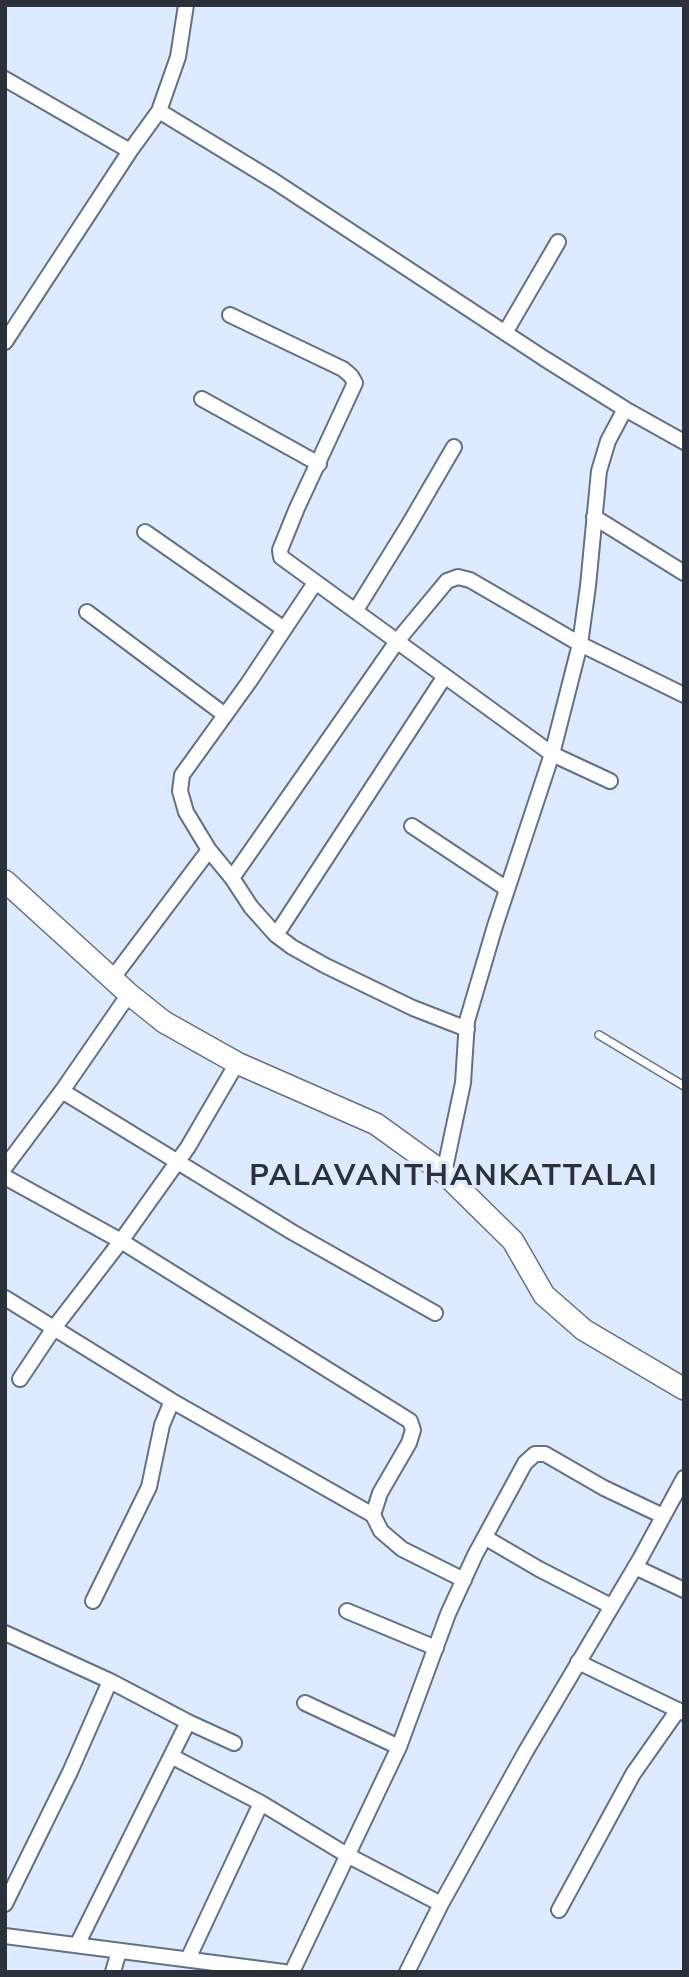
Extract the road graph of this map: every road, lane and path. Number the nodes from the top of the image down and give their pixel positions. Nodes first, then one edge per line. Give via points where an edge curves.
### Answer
1 (186, 5) edge
2 (5, 79) edge
3 (159, 111) junction
4 (130, 151) junction
5 (558, 242) dead end
6 (230, 314) dead end
7 (10, 327) edge
8 (505, 333) junction
9 (5, 342) edge
10 (202, 399) dead end
11 (625, 409) junction
12 (684, 442) edge
13 (454, 447) dead end
14 (319, 464) junction
15 (594, 517) junction
16 (145, 532) dead end
17 (684, 573) edge
18 (315, 583) junction
19 (356, 610) junction
20 (87, 611) dead end
21 (284, 629) junction
22 (398, 640) junction
23 (580, 644) junction
24 (445, 676) junction
25 (684, 695) edge
26 (225, 715) junction
27 (552, 754) junction
28 (610, 781) dead end
29 (412, 826) dead end
30 (209, 849) junction
31 (232, 878) junction
32 (5, 881) edge
33 (508, 888) junction
34 (276, 935) junction
35 (112, 978) junction
36 (129, 994) junction
37 (467, 1029) junction
38 (599, 1035) dead end
39 (237, 1063) junction
40 (684, 1086) edge
41 (62, 1091) junction
42 (177, 1163) junction
43 (5, 1167) edge
44 (444, 1173) junction
45 (5, 1177) edge
46 (121, 1241) junction
47 (5, 1298) edge
48 (435, 1313) dead end
49 (54, 1328) junction
50 (20, 1379) dead end
51 (684, 1389) edge
52 (173, 1401) junction
53 (684, 1478) edge
54 (373, 1515) junction
55 (663, 1516) junction
56 (486, 1538) junction
57 (635, 1567) junction
58 (464, 1580) junction
59 (684, 1590) edge
60 (93, 1601) dead end
61 (611, 1606) junction
62 (347, 1611) dead end
63 (5, 1633) edge
64 (436, 1648) junction
65 (578, 1662) junction
66 (110, 1681) junction
67 (305, 1703) dead end
68 (681, 1711) edge
69 (188, 1722) junction
70 (234, 1743) dead end
71 (399, 1747) junction
72 (171, 1756) junction
73 (261, 1803) junction
74 (347, 1855) junction
75 (5, 1904) edge
76 (441, 1904) junction
77 (559, 1910) dead end
78 (5, 1936) edge
79 (77, 1945) junction
80 (119, 1951) junction
81 (188, 1959) junction
82 (113, 1972) edge
83 (284, 1972) edge
84 (292, 1972) edge
85 (407, 1972) edge

1 - 3 street via 178,57
2 - 4 street
3 - 4 street
3 - 8 street
4 - 7 street
5 - 8 street
6 - 14 street via 351,376 353,391
7 - 9 street
8 - 11 street
10 - 14 street
11 - 12 street
11 - 15 street via 599,471
13 - 19 street
14 - 18 street via 281,550 281,557
15 - 17 street
15 - 23 street
16 - 21 street
18 - 19 street
18 - 21 street
19 - 22 street
20 - 26 street
21 - 26 street
22 - 23 street via 447,581 458,577
22 - 24 street
22 - 31 street
23 - 25 street
23 - 27 street
24 - 27 street
24 - 34 street
26 - 30 street via 182,775 180,791 186,812
27 - 28 street
27 - 33 street
29 - 33 street
30 - 31 street
30 - 35 street
31 - 34 street
32 - 35 main road
33 - 37 street
34 - 37 street via 349,977
35 - 36 main road
36 - 39 main road via 164,1022
36 - 41 street
37 - 44 street via 463,1083
38 - 40 lane
39 - 42 street
39 - 44 main road via 376,1124
41 - 42 street
41 - 43 street
42 - 46 street
42 - 48 street
44 - 51 main road via 513,1241 544,1295 584,1329
45 - 46 street
46 - 49 street
46 - 54 street via 410,1421 409,1443 380,1493
47 - 49 street
49 - 50 street
49 - 52 street
52 - 54 street
52 - 60 street via 162,1425 149,1487
53 - 55 street
54 - 58 street via 381,1531 402,1549
55 - 56 street via 545,1454 535,1454 525,1463
55 - 57 street
56 - 58 street
56 - 61 street
57 - 59 street
57 - 61 street
58 - 64 street
61 - 65 street
62 - 64 street
63 - 66 street
64 - 71 street
65 - 68 street
65 - 76 street
66 - 69 street
66 - 75 street
67 - 71 street
68 - 77 street via 633,1774
69 - 70 street
69 - 72 street
71 - 74 street
72 - 73 street
72 - 79 street
73 - 74 street
73 - 81 street
74 - 76 street
74 - 84 street
76 - 85 street
78 - 79 street
79 - 80 street
80 - 81 street
80 - 82 street
81 - 83 street

